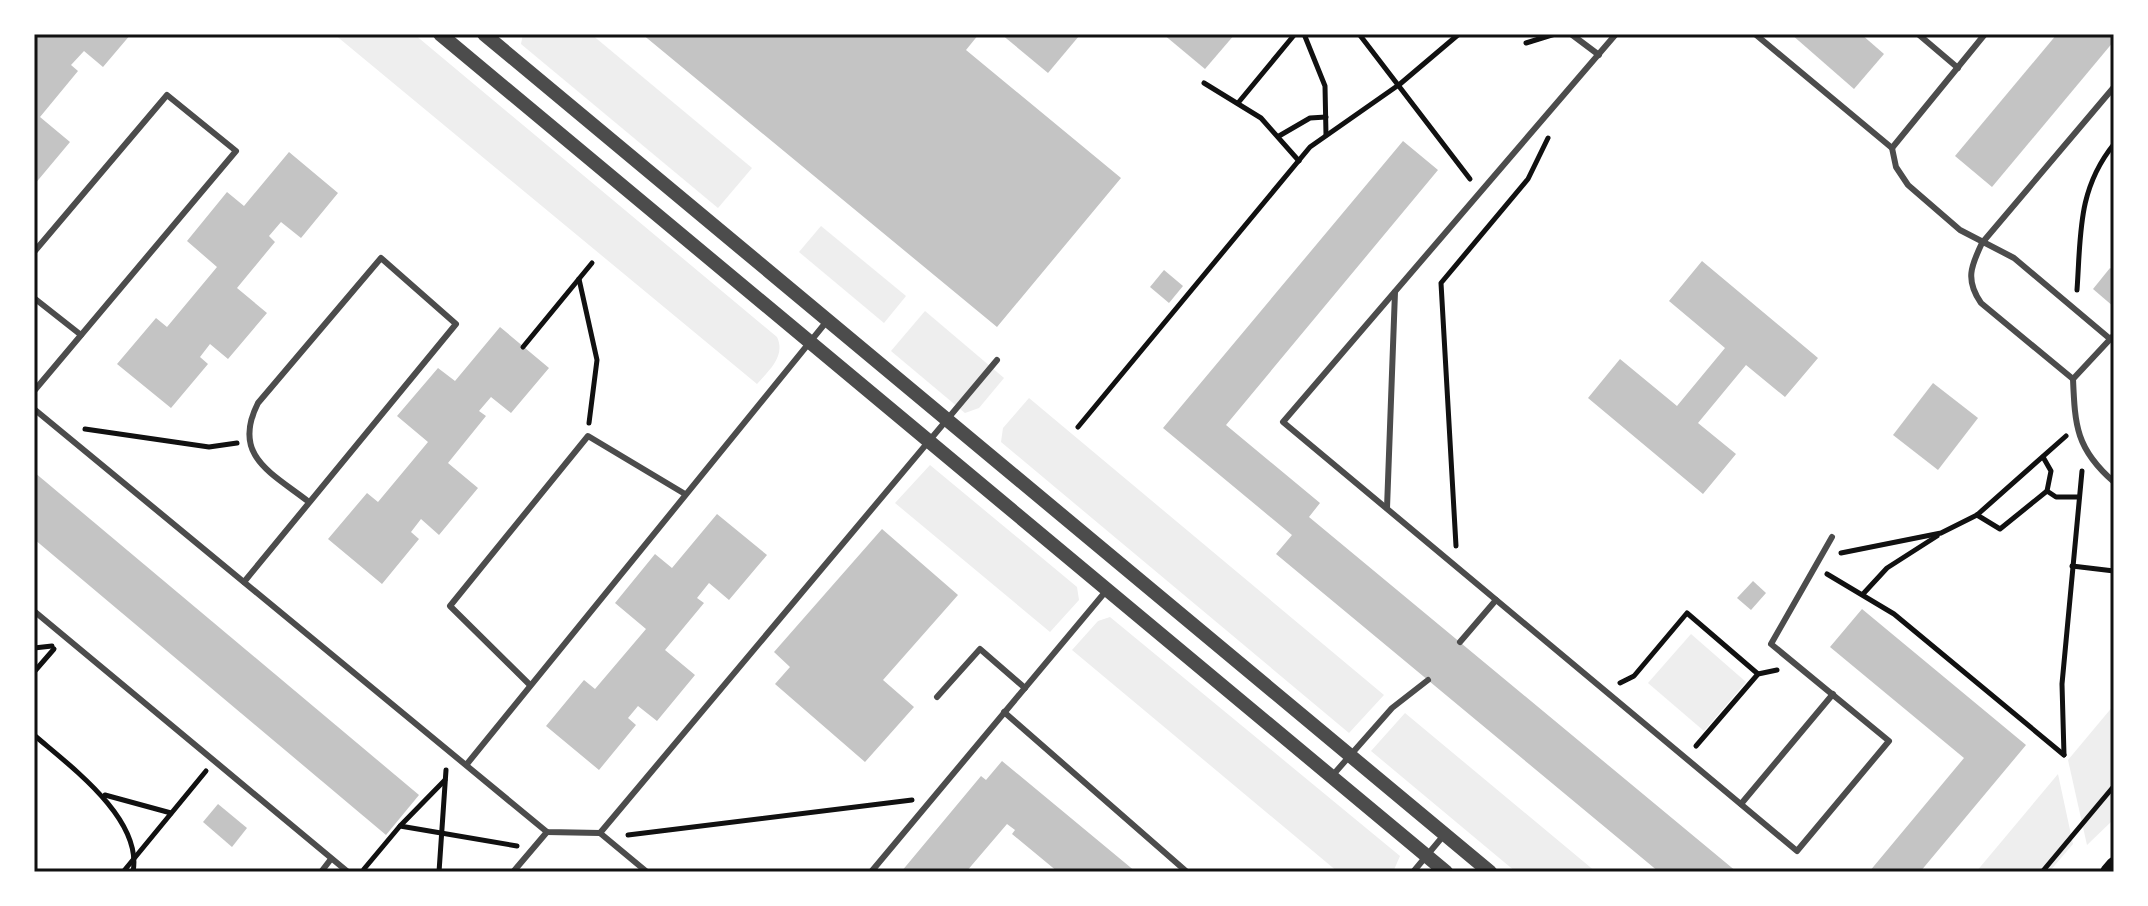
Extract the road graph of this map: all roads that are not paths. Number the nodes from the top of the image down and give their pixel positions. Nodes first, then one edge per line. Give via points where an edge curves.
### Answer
1 (440, 34) edge
2 (1571, 34) edge
3 (1616, 34) edge
4 (1755, 34) edge
5 (1918, 34) edge
6 (1985, 34) edge
7 (491, 36) edge
8 (1599, 55) junction
9 (1958, 68) junction
10 (2114, 87) edge
11 (1892, 148) junction
12 (1982, 243) junction
13 (34, 252) edge
14 (1395, 292) junction
15 (34, 298) edge
16 (827, 321) junction
17 (81, 335) junction
18 (2112, 336) edge
19 (809, 342) junction
20 (997, 360) dead end
21 (2073, 379) junction
22 (34, 391) edge
23 (34, 409) edge
24 (947, 420) junction
25 (929, 443) junction
26 (2114, 482) edge
27 (685, 494) junction
28 (309, 502) junction
29 (1387, 508) junction
30 (1832, 537) dead end
31 (244, 582) junction
32 (1106, 591) junction
33 (1496, 600) junction
34 (34, 611) edge
35 (1460, 642) dead end
36 (1428, 680) dead end
37 (530, 685) junction
38 (1025, 688) junction
39 (1833, 694) junction
40 (937, 697) dead end
41 (1004, 712) junction
42 (1349, 755) junction
43 (467, 764) junction
44 (1331, 776) junction
45 (1741, 804) junction
46 (547, 832) junction
47 (600, 833) junction
48 (1444, 834) junction
49 (1427, 856) junction
50 (331, 859) junction
51 (2114, 865) edge
52 (321, 872) edge
53 (348, 872) edge
54 (513, 872) edge
55 (647, 872) edge
56 (871, 872) edge
57 (1187, 872) edge
58 (1413, 872) edge
59 (1446, 872) edge
60 (1490, 872) edge
61 (2108, 872) edge

1 - 19 street
2 - 8 lane
3 - 8 lane
4 - 11 lane
5 - 9 lane
6 - 9 lane
7 - 16 street
8 - 14 lane
9 - 11 lane
10 - 12 lane
11 - 12 lane via 1908,185
12 - 18 lane via 2014,258
12 - 21 lane via 1970,269 1970,288
13 - 17 lane via 167,95 236,151
14 - 29 lane
14 - 29 lane via 1283,422
15 - 17 lane
16 - 19 lane
16 - 24 street
17 - 22 lane
18 - 21 lane
19 - 25 street
19 - 27 lane
20 - 24 lane
21 - 26 lane via 2075,427 2084,450
23 - 31 lane
24 - 25 lane
24 - 42 street
25 - 32 street
25 - 47 lane
27 - 37 lane
27 - 37 lane via 588,436 450,606
28 - 28 lane via 456,324 381,258 258,403 248,423 257,461
28 - 31 lane
29 - 33 lane
30 - 39 lane via 1771,644
31 - 43 lane
32 - 38 lane
32 - 44 street
33 - 35 lane
33 - 45 lane
34 - 50 lane
36 - 42 lane via 1392,708
37 - 43 lane
38 - 40 lane via 980,649
38 - 41 lane
39 - 45 lane
39 - 45 lane via 1889,741 1797,851
41 - 56 lane
41 - 57 lane
42 - 44 lane
42 - 48 street
43 - 46 lane
44 - 49 street
46 - 47 lane
46 - 54 lane
47 - 55 lane
48 - 49 lane
48 - 60 street
49 - 58 lane
49 - 59 street
50 - 52 lane
50 - 53 lane
51 - 61 main road

